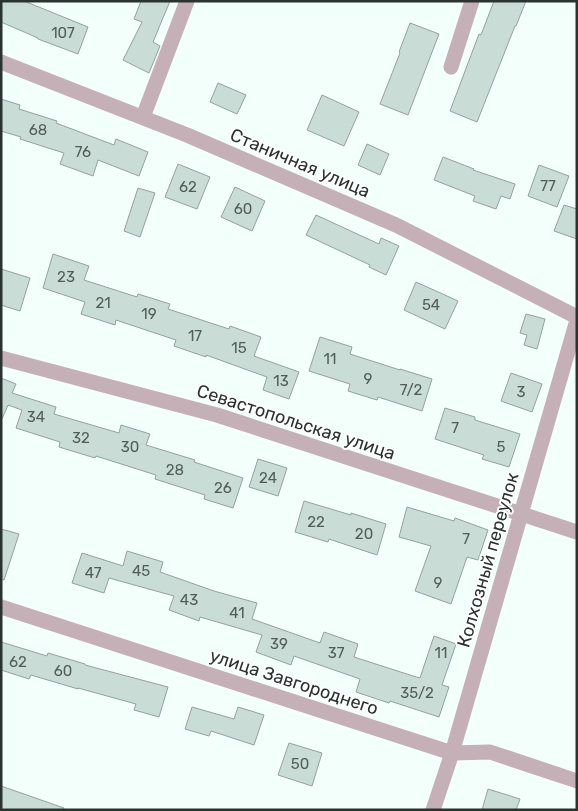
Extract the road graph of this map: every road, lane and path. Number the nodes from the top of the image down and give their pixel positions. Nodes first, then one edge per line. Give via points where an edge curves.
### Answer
1 (187, 1) edge
2 (472, 1) edge
3 (1, 62) edge
4 (451, 67) dead end
5 (143, 117) junction
6 (577, 318) edge
7 (1, 358) edge
8 (521, 515) junction
9 (577, 532) edge
10 (1, 608) edge
11 (452, 753) junction
12 (577, 781) edge
13 (433, 810) edge

1 - 5 street
2 - 4 street
3 - 5 street, Станичная улица
5 - 6 street, Станичная улица via 396,225
6 - 8 street, Колхозный переулок
7 - 8 street, Севастопольская улица via 217,415
8 - 9 street, Севастопольская улица
8 - 11 street, Колхозный переулок
10 - 11 street, улица Завгороднего
11 - 12 street, улица Завгороднего via 490,752
11 - 13 street, Колхозный переулок

